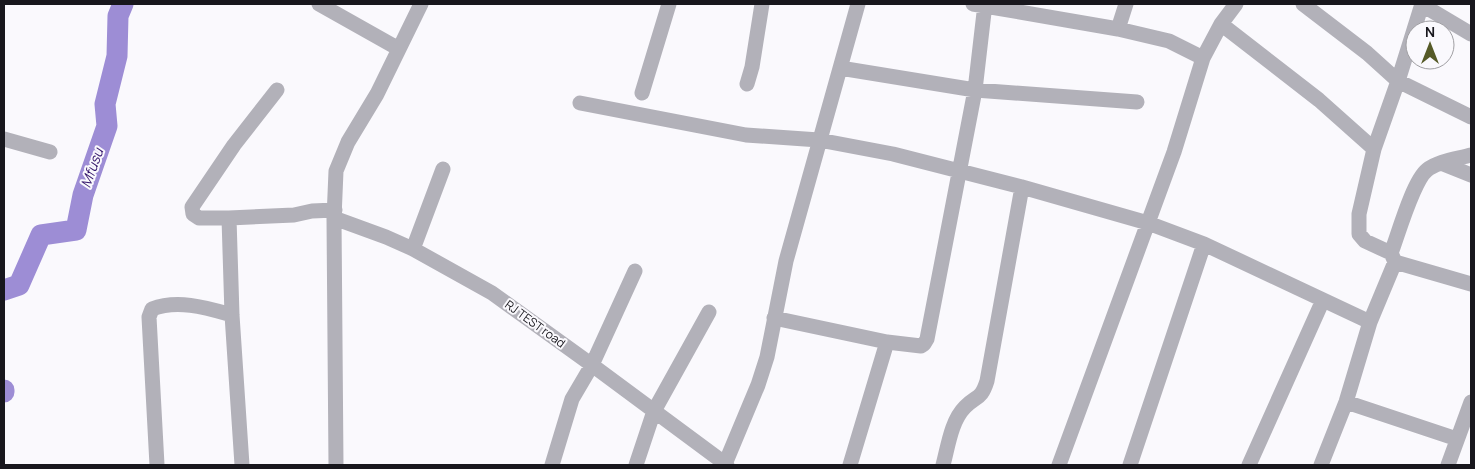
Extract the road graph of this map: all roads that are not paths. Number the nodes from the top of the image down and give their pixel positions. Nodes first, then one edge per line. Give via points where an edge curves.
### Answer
1 (319, 4) edge
2 (421, 4) edge
3 (669, 4) edge
4 (762, 4) edge
5 (858, 4) edge
6 (981, 4) edge
7 (1126, 4) edge
8 (1236, 4) edge
9 (1303, 4) edge
10 (1426, 5) edge
11 (1221, 24) junction
12 (1118, 29) junction
13 (1471, 34) edge
14 (399, 49) junction
15 (1204, 58) junction
16 (840, 68) junction
17 (1398, 81) junction
18 (748, 84) dead end
19 (277, 90) dead end
20 (975, 90) junction
21 (642, 93) dead end
22 (1137, 102) dead end
23 (580, 103) dead end
24 (1471, 117) edge
25 (4, 139) edge
26 (819, 140) junction
27 (1374, 149) junction
28 (50, 152) dead end
29 (1471, 155) edge
30 (1441, 163) junction
31 (443, 169) dead end
32 (959, 170) junction
33 (1471, 175) edge
34 (1022, 187) junction
35 (335, 214) junction
36 (229, 218) junction
37 (1148, 223) junction
38 (1204, 244) junction
39 (414, 249) junction
40 (1393, 258) junction
41 (636, 271) dead end
42 (1471, 284) edge
43 (1324, 300) junction
44 (709, 312) dead end
45 (232, 315) junction
46 (774, 318) junction
47 (1370, 322) junction
48 (887, 342) junction
49 (592, 365) junction
50 (1346, 402) junction
51 (1471, 402) edge
52 (654, 411) junction
53 (1458, 439) junction
54 (157, 465) edge
55 (242, 465) edge
56 (336, 465) edge
57 (552, 465) edge
58 (636, 465) edge
59 (726, 465) edge
60 (850, 465) edge
61 (943, 465) edge
62 (1059, 465) edge
63 (1130, 465) edge
64 (1249, 465) edge
65 (1321, 465) edge
66 (1448, 465) edge

1 - 14 street
2 - 14 street
3 - 21 street
4 - 18 street
5 - 16 street
6 - 12 street
6 - 20 street
7 - 12 street
8 - 11 street
9 - 17 street
10 - 13 street
10 - 17 street
11 - 15 street
11 - 27 street via 1319,100
12 - 15 street via 1169,42
14 - 35 street via 348,142 336,171
15 - 37 street
16 - 20 street
16 - 26 street
17 - 24 street
17 - 27 street
19 - 36 street via 192,207 193,214 199,218
20 - 22 street
20 - 32 street
23 - 26 street via 746,134
25 - 28 street
26 - 32 street
26 - 46 street
27 - 40 street via 1359,214 1359,234 1365,242
29 - 30 street
30 - 33 street
30 - 40 street via 1426,171 1412,192
31 - 39 street
32 - 34 street
32 - 48 street via 927,339 920,346
34 - 37 street
34 - 61 street via 987,381 983,394 965,407 955,423
35 - 36 street via 312,211
35 - 39 street, RJ TEST road
35 - 56 street
36 - 45 street
37 - 38 street
37 - 62 street
38 - 43 street
38 - 63 street
39 - 49 street, RJ TEST road via 492,293
40 - 42 street
40 - 47 street
41 - 49 street
43 - 47 street
43 - 64 street
44 - 52 street
45 - 54 street via 197,305 152,309 149,317
45 - 55 street
46 - 48 street
46 - 59 street via 758,385
47 - 50 street
48 - 60 street
49 - 52 street, RJ TEST road
49 - 57 street via 572,399
50 - 53 street
50 - 65 street
51 - 53 street
52 - 58 street
52 - 59 street, RJ TEST road
53 - 66 street

